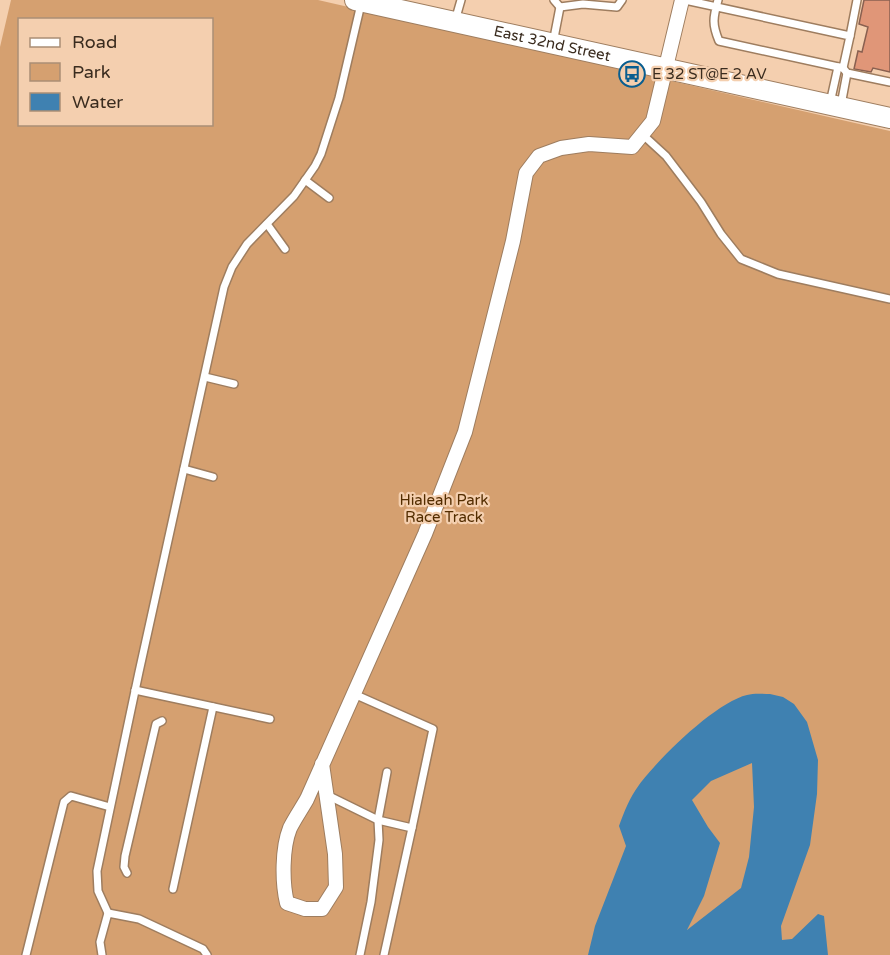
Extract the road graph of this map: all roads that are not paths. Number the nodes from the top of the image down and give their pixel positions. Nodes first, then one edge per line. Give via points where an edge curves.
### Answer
1 (359, 0) edge
2 (461, 0) edge
3 (554, 0) edge
4 (622, 0) edge
5 (683, 0) edge
6 (857, 0) edge
7 (596, 3) edge
8 (717, 3) edge
9 (560, 7) junction
10 (454, 22) junction
11 (850, 36) junction
12 (553, 44) junction
13 (666, 67) junction
14 (843, 69) junction
15 (890, 82) edge
16 (835, 106) junction
17 (890, 118) edge
18 (642, 134) junction
19 (305, 180) junction
20 (330, 198) dead end
21 (267, 224) junction
22 (285, 249) dead end
23 (890, 299) edge
24 (205, 377) junction
25 (234, 384) dead end
26 (184, 470) junction
27 (213, 477) dead end
28 (135, 690) junction
29 (354, 694) junction
30 (213, 707) junction
31 (270, 719) dead end
32 (162, 721) dead end
33 (322, 764) junction
34 (387, 772) dead end
35 (327, 795) junction
36 (110, 807) junction
37 (378, 820) junction
38 (412, 828) junction
39 (127, 873) dead end
40 (173, 889) dead end
41 (108, 913) junction
42 (205, 952) edge
43 (26, 955) edge
44 (102, 955) edge
45 (213, 955) edge
46 (360, 955) edge
47 (384, 955) edge

1 - 10 street, East 32nd Street
1 - 19 lane via 339,98 321,154
2 - 10 lane
3 - 9 lane
4 - 7 lane via 617,7
5 - 8 lane
5 - 13 street
6 - 11 lane
7 - 9 lane
8 - 11 lane
8 - 14 lane via 712,25 718,41
9 - 12 lane
10 - 12 street, East 32nd Street
11 - 14 lane
12 - 13 street, East 32nd Street
13 - 16 street, East 32nd Street
13 - 18 street via 652,121
14 - 15 lane
14 - 16 lane
14 - 16 lane
16 - 17 street, East 32nd Street
18 - 23 lane via 673,165 741,259 778,274
18 - 29 street via 632,147 589,144 561,148 539,156 526,173 513,242 465,432
19 - 20 lane
19 - 21 lane
21 - 22 lane
21 - 24 lane via 232,267 224,287
24 - 25 lane
24 - 26 lane
26 - 27 lane
26 - 28 lane
28 - 30 lane
28 - 36 lane
29 - 33 street
29 - 38 lane via 433,729
30 - 31 lane
30 - 40 lane
32 - 39 lane via 156,724 142,780 125,856
33 - 35 street
33 - 35 street via 290,829 284,861 287,903 305,909 322,909 336,887
34 - 37 lane
35 - 37 lane
36 - 41 lane via 97,871 98,891
36 - 43 lane via 71,796 64,802
37 - 38 lane
37 - 46 lane via 371,902
38 - 47 lane
41 - 42 lane via 139,919
41 - 44 lane via 100,942
42 - 45 lane

